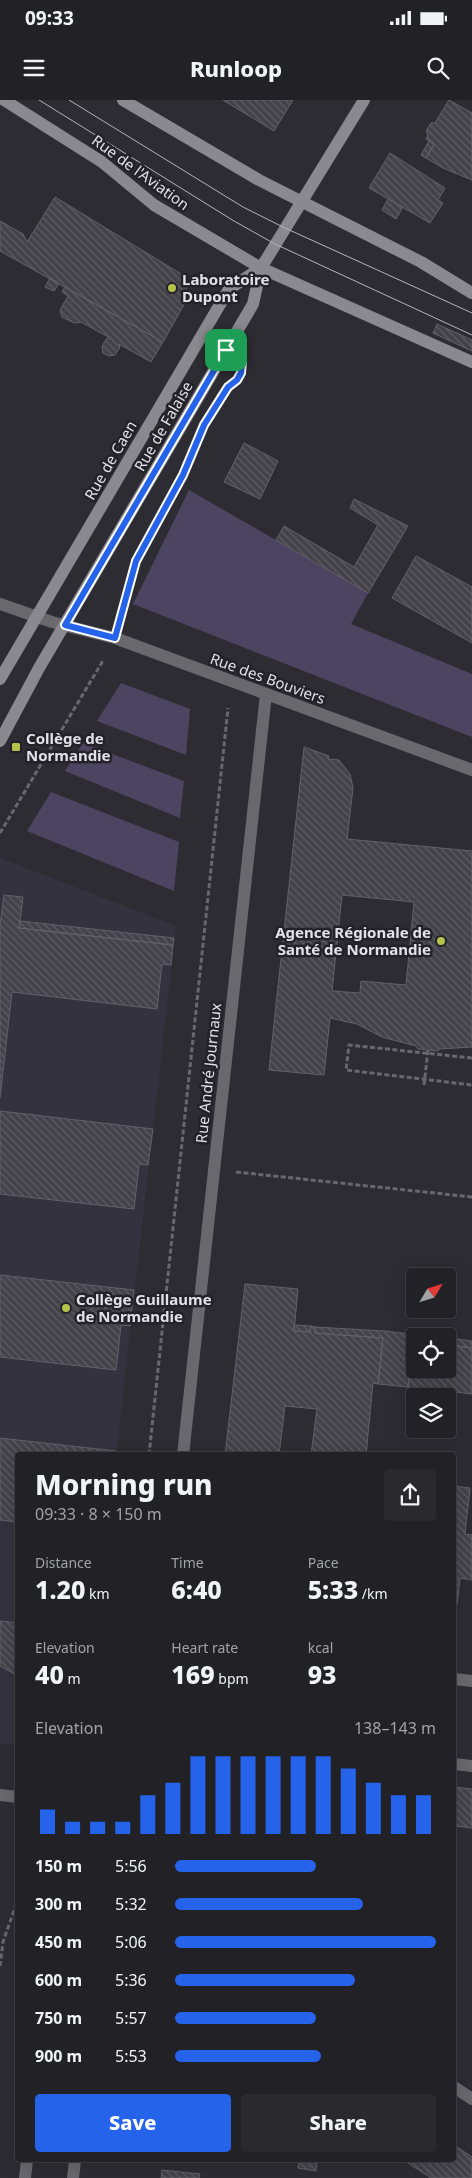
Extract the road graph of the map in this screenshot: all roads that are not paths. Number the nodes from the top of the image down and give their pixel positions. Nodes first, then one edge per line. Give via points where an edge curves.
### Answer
1 (4, 100) edge
2 (123, 100) edge
3 (364, 100) edge
4 (301, 202) junction
5 (261, 268) junction
6 (472, 293) edge
7 (472, 362) edge
8 (0, 604) edge
9 (37, 617) junction
10 (58, 624) junction
11 (0, 679) edge
12 (266, 694) junction
13 (0, 741) edge
14 (472, 770) edge
15 (183, 1452) edge
16 (456, 1679) edge
17 (472, 1681) edge
18 (456, 1764) edge
19 (472, 1766) edge
20 (0, 1795) edge
21 (15, 1797) edge
22 (456, 2088) edge
23 (472, 2099) edge
24 (27, 2162) edge
25 (75, 2162) edge
26 (25, 2178) edge
27 (73, 2178) edge

1 - 5 main road, Rue de l'Aviation via 102,162 154,204
2 - 4 main road
3 - 4 main road, Rue de Falaise
4 - 5 main road, Rue de Falaise
4 - 6 main road via 420,262
5 - 7 main road, Rue de l'Aviation
5 - 9 main road, Rue de Caen via 229,289
5 - 10 main road, Rue de Falaise via 253,304
8 - 9 street, Rue des Bouviers
9 - 10 street, Rue des Bouviers
9 - 11 main road, Rue de Caen
10 - 12 street, Rue des Bouviers via 115,638
10 - 13 main road, Rue de Falaise via 39,668
12 - 14 street, Rue des Bouviers
12 - 15 street, Rue André Journaux
16 - 17 street
18 - 19 street
20 - 21 street
22 - 23 street
24 - 26 street
25 - 27 street

